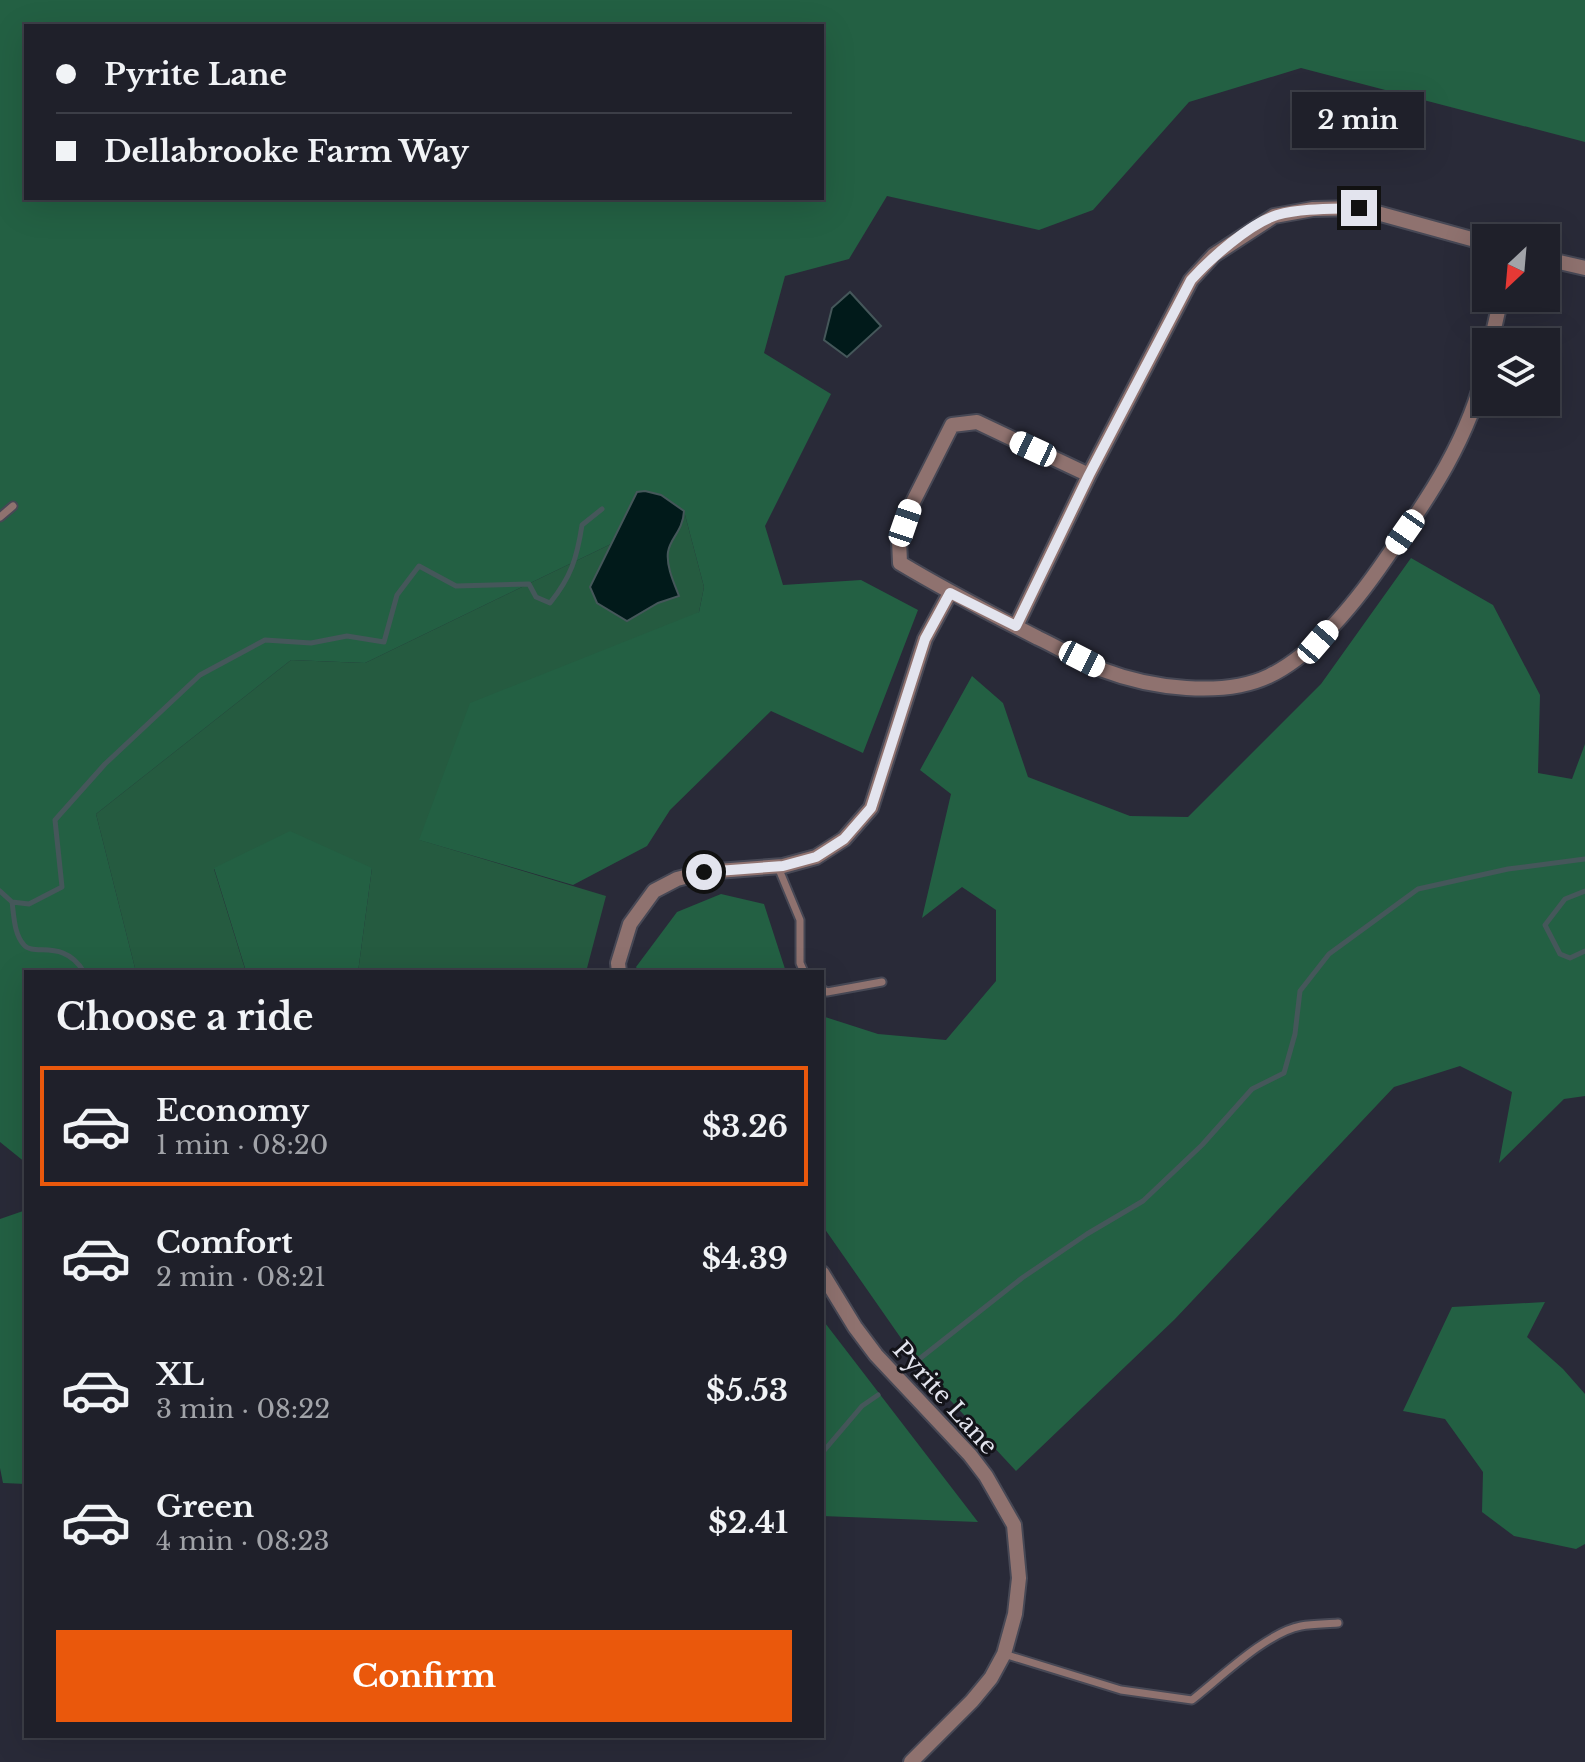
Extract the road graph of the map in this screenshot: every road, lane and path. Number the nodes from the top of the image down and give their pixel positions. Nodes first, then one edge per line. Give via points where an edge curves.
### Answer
1 (1472, 239) edge
2 (1560, 262) edge
3 (1585, 268) edge
4 (1472, 408) edge
5 (1089, 475) junction
6 (13, 506) dead end
7 (0, 517) edge
8 (950, 593) junction
9 (1016, 626) junction
10 (778, 867) junction
11 (619, 970) edge
12 (803, 970) edge
13 (882, 982) dead end
14 (824, 990) edge
15 (824, 1276) edge
16 (1338, 1623) dead end
17 (1004, 1654) junction
18 (911, 1762) edge

1 - 5 street via 1359,208 1274,216 1214,255 1191,280
2 - 3 street
4 - 9 street via 1460,444 1372,579 1318,642 1269,676 1221,689 1159,685 1104,671
5 - 8 street via 977,422 952,425 899,539 900,563
5 - 9 street
6 - 7 lane
8 - 9 street
8 - 10 street via 925,639 871,808 844,839 816,857
10 - 11 street via 704,872 654,891 630,924
10 - 12 lane via 800,920
13 - 14 lane
15 - 17 street, Pyrite Lane via 876,1355 970,1455 1014,1525 1019,1578
16 - 17 lane via 1298,1626 1266,1642 1192,1700 1121,1690
17 - 18 street, Pyrite Lane via 972,1701

